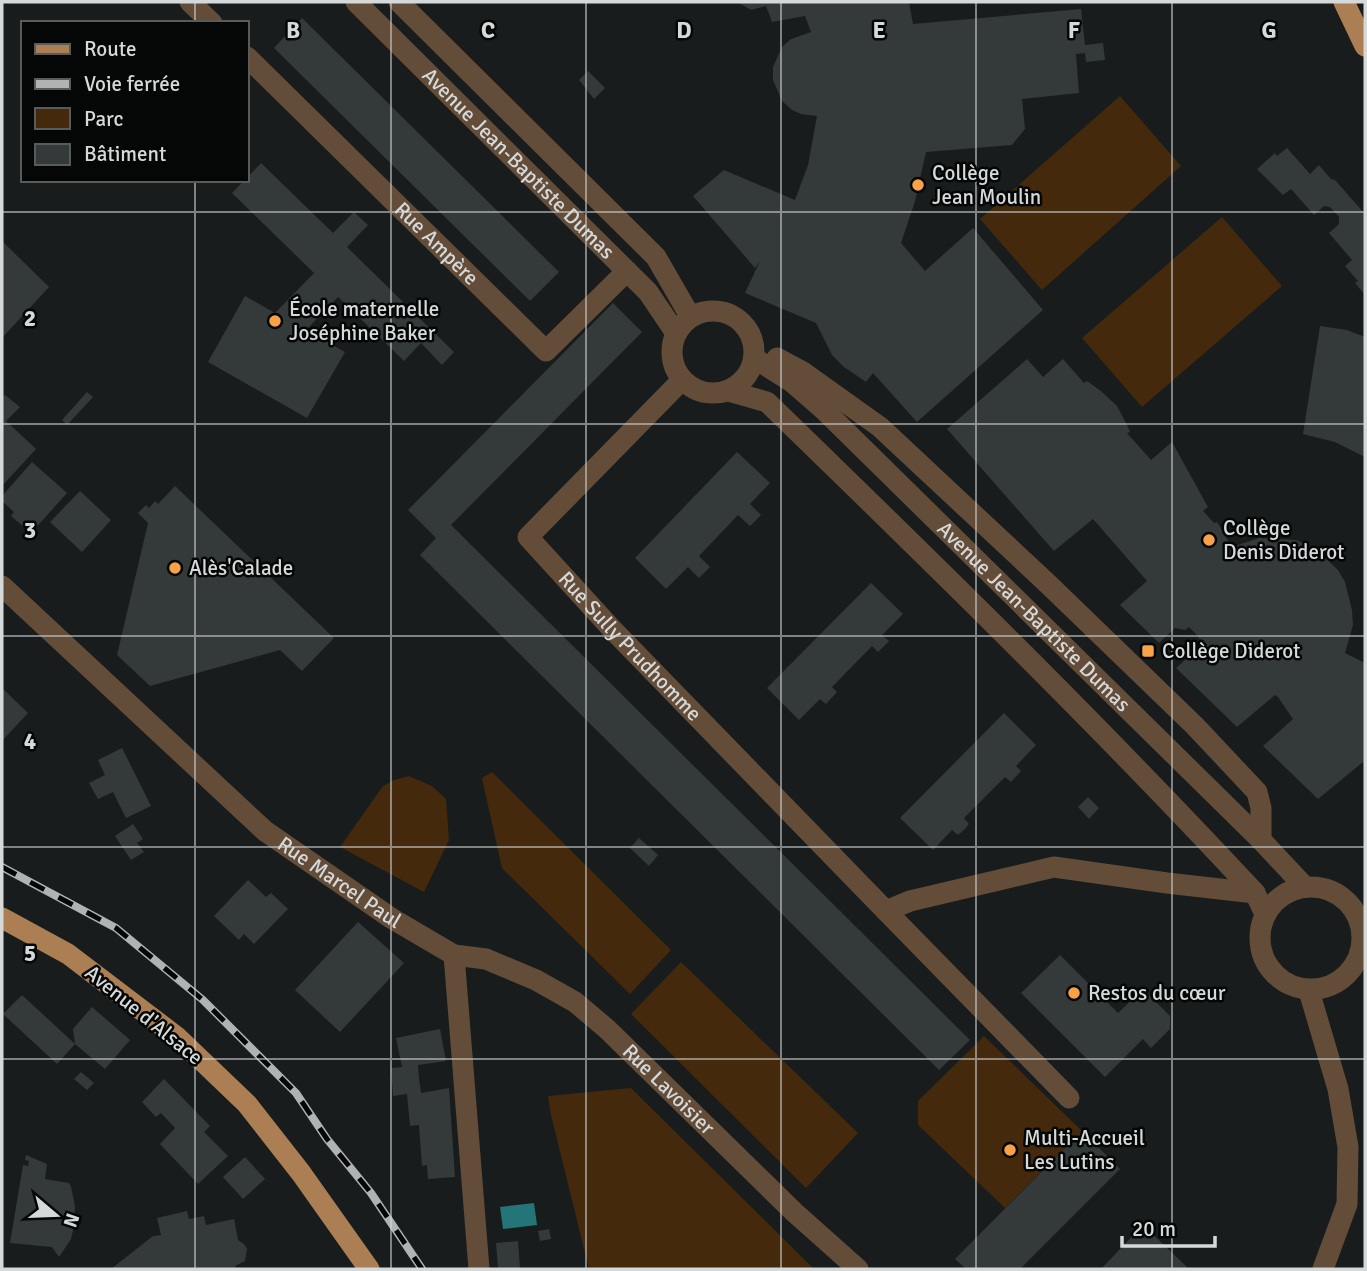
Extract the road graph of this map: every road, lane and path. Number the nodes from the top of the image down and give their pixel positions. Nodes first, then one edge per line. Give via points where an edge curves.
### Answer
1 (190, 2) edge
2 (356, 2) edge
3 (399, 2) edge
4 (1344, 2) edge
5 (210, 21) edge
6 (1365, 46) edge
7 (248, 58) edge
8 (627, 271) junction
9 (690, 316) junction
10 (675, 332) junction
11 (755, 352) junction
12 (681, 381) junction
13 (728, 391) junction
14 (2, 586) edge
15 (1261, 840) junction
16 (1304, 886) junction
17 (1255, 893) junction
18 (1358, 897) edge
19 (886, 911) junction
20 (1265, 914) junction
21 (2, 918) edge
22 (454, 955) junction
23 (1360, 970) edge
24 (1309, 991) junction
25 (1069, 1098) dead end
26 (365, 1267) edge
27 (479, 1269) edge
28 (858, 1269) edge
29 (1323, 1269) edge

1 - 5 street
2 - 8 street, Avenue Jean-Baptiste Dumas
3 - 9 street, Avenue Jean-Baptiste Dumas via 656,257
4 - 6 main road
7 - 8 street, Rue Ampère via 546,351
8 - 10 street, Avenue Jean-Baptiste Dumas via 648,292
9 - 10 street
9 - 11 street via 719,310 733,315 747,327
10 - 12 street via 670,356
11 - 13 street via 745,379
11 - 15 street, Avenue Jean-Baptiste Dumas via 823,409
11 - 15 street via 803,372 880,427 1185,717 1257,792
12 - 13 street via 708,394
12 - 19 street, Rue Sully Prudhomme via 528,537
13 - 17 street, Avenue Jean-Baptiste Dumas via 767,402 1001,629
14 - 22 street, Rue Marcel Paul via 265,831 391,918
15 - 16 street, Avenue Jean-Baptiste Dumas
16 - 18 street
16 - 20 street via 1281,895
17 - 19 street via 1054,867 910,901
17 - 20 street, Avenue Jean-Baptiste Dumas
18 - 23 street via 1363,950
19 - 25 street, Rue Sully Prudhomme
20 - 24 street via 1259,939 1266,965 1284,983
21 - 26 main road, Avenue d'Alsace via 68,954 177,1037 247,1104
22 - 27 street
22 - 28 street, Rue Lavoisier via 485,960 575,1002
23 - 24 street via 1332,986
24 - 29 street via 1338,1089 1348,1147 1347,1204

